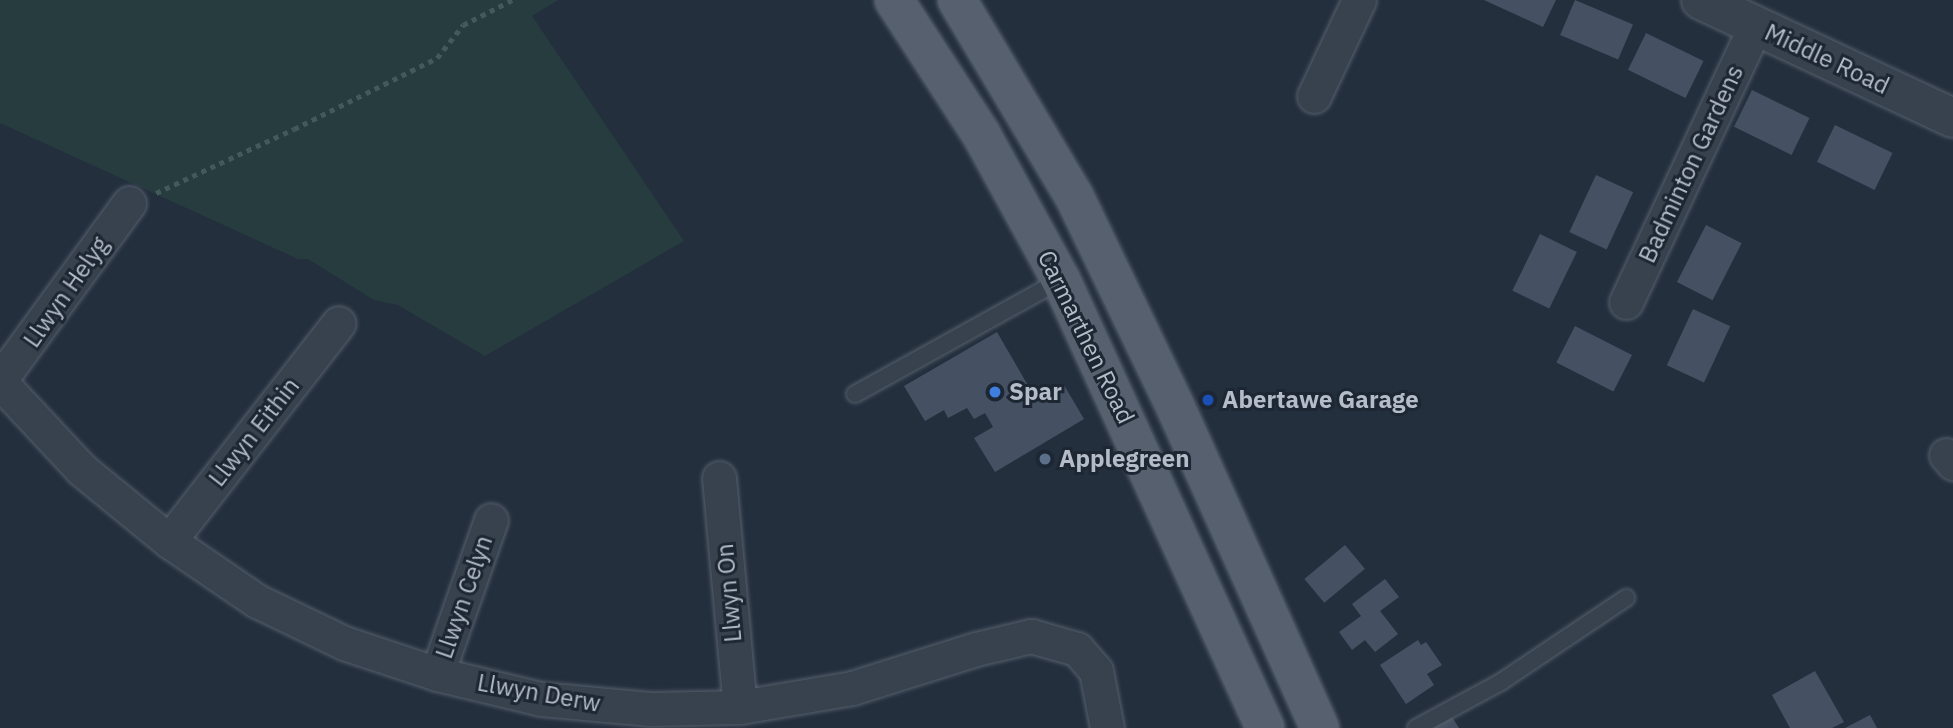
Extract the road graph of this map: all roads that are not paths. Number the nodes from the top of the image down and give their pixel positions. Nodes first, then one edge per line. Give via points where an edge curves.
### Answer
1 (894, 0) edge
2 (957, 0) edge
3 (1359, 0) edge
4 (1701, 0) edge
5 (1756, 25) junction
6 (1314, 96) dead end
7 (1953, 118) edge
8 (129, 203) road end
9 (1061, 280) junction
10 (1626, 302) dead end
11 (339, 323) dead end
12 (0, 381) edge
13 (855, 394) dead end
14 (719, 478) dead end
15 (491, 520) dead end
16 (169, 541) junction
17 (1626, 598) dead end
18 (437, 674) junction
19 (740, 707) junction
20 (1315, 726) edge
21 (1107, 728) edge
22 (1265, 728) edge
23 (1416, 728) edge

1 - 9 main road, Carmarthen Road via 981,134
2 - 20 main road, Carmarthen Road via 1074,196 1175,406
3 - 6 street
4 - 5 street, Middle Road
5 - 7 street, Middle Road
5 - 10 street, Badminton Gardens
8 - 12 street, Llwyn Helyg
9 - 13 lane
9 - 22 main road, Carmarthen Road
11 - 16 street, Llwyn Eithin
12 - 16 street, Llwyn Derw via 81,469
14 - 19 street, Llwyn On
15 - 18 street, Llwyn Celyn
16 - 18 street, Llwyn Derw via 257,601 344,643
17 - 23 lane via 1501,682
18 - 19 street, Llwyn Derw via 541,699 651,709
19 - 21 street, Llwyn Derw via 852,688 1031,636 1077,649 1096,671

